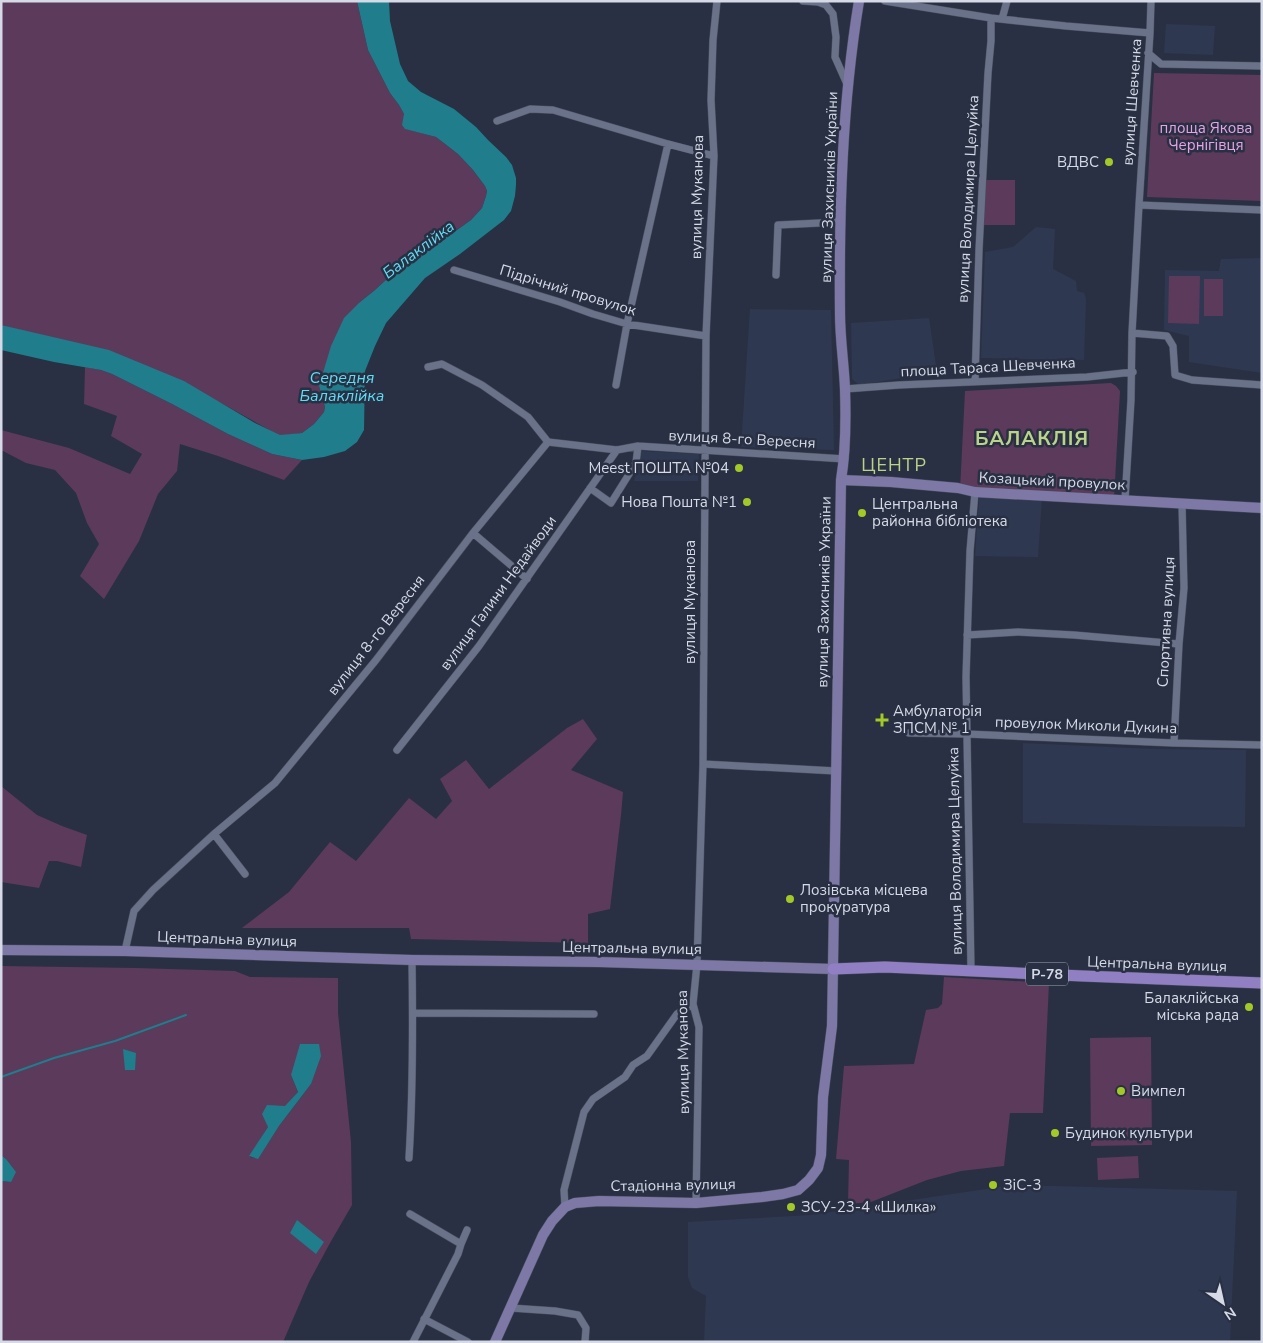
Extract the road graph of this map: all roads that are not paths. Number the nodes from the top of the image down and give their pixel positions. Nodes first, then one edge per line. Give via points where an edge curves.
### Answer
1 (717, 1) edge
2 (803, 1) edge
3 (859, 1) edge
4 (885, 1) edge
5 (1006, 1) edge
6 (1151, 1) edge
7 (991, 18) junction
8 (1002, 19) junction
9 (1150, 32) junction
10 (1148, 53) junction
11 (1262, 66) edge
12 (847, 84) junction
13 (496, 121) dead end
14 (668, 144) junction
15 (714, 156) junction
16 (1139, 205) junction
17 (1262, 210) edge
18 (841, 222) junction
19 (454, 270) dead end
20 (776, 275) dead end
21 (627, 324) junction
22 (1132, 333) junction
23 (706, 336) junction
24 (428, 368) dead end
25 (1132, 372) junction
26 (975, 381) junction
27 (1262, 385) edge
28 (616, 386) dead end
29 (845, 389) junction
30 (548, 442) junction
31 (638, 446) junction
32 (617, 450) junction
33 (705, 451) junction
34 (845, 458) junction
35 (841, 480) junction
36 (590, 488) junction
37 (975, 492) junction
38 (1125, 500) junction
39 (1182, 504) junction
40 (1262, 508) edge
41 (473, 533) junction
42 (527, 580) junction
43 (967, 636) junction
44 (1178, 644) junction
45 (909, 733) dead end
46 (967, 734) junction
47 (1174, 742) junction
48 (1262, 744) edge
49 (397, 750) dead end
50 (703, 764) junction
51 (836, 771) junction
52 (214, 834) junction
53 (245, 874) dead end
54 (1, 950) edge
55 (125, 951) junction
56 (412, 960) junction
57 (697, 964) junction
58 (833, 969) junction
59 (971, 970) junction
60 (1262, 983) edge
61 (692, 1004) junction
62 (413, 1013) junction
63 (594, 1014) dead end
64 (409, 1158) dead end
65 (809, 1180) joint
66 (696, 1202) junction
67 (565, 1207) junction
68 (410, 1214) dead end
69 (467, 1230) dead end
70 (461, 1244) junction
71 (510, 1308) junction
72 (424, 1320) junction
73 (413, 1342) edge
74 (468, 1342) edge
75 (495, 1342) edge
76 (585, 1342) edge

1 - 15 street, вулиця Муканова via 712,40
2 - 12 street via 826,5 833,14 835,57
3 - 12 street, вулиця Захисників України
4 - 7 street
5 - 8 street
6 - 9 street, вулиця Шевченка
7 - 8 street
7 - 26 street, вулиця Володимира Целуйка via 978,250
8 - 9 street
9 - 10 street, вулиця Шевченка
10 - 11 street via 1161,64
10 - 16 street, вулиця Шевченка
12 - 18 street, вулиця Захисників України
13 - 14 street via 530,109 553,110
14 - 15 street
14 - 21 street
15 - 23 street, вулиця Муканова
16 - 17 street
16 - 22 street
18 - 20 street via 778,225
18 - 29 street, вулиця Захисників України via 840,316
19 - 21 street, Підрічний провулок
21 - 23 street, Підрічний провулок
21 - 28 street
22 - 25 street
22 - 27 street via 1167,336 1173,346 1175,374 1192,380
23 - 33 street, вулиця Муканова
24 - 30 street via 442,364 482,385 528,417
25 - 26 street, площа Тараса Шевченка
25 - 38 street
26 - 29 street, площа Тараса Шевченка
29 - 34 street, вулиця Захисників України
30 - 32 street, вулиця 8-го Вересня
30 - 41 street, вулиця 8-го Вересня
31 - 32 street, вулиця 8-го Вересня
31 - 33 street, вулиця 8-го Вересня
31 - 36 street via 636,463 611,503
32 - 36 street, вулиця Галини Недайводи
33 - 34 street, вулиця 8-го Вересня
33 - 50 street, вулиця Муканова
34 - 35 street, вулиця Захисників України
35 - 37 street, Козацький провулок
35 - 51 street, вулиця Захисників України
36 - 42 street, вулиця Галини Недайводи
37 - 38 street, Козацький провулок
37 - 43 street, вулиця Володимира Целуйка
38 - 39 street, Козацький провулок
39 - 40 street, Козацький провулок
39 - 44 street, Спортивна вулиця via 1184,588
41 - 42 street
41 - 52 street, вулиця 8-го Вересня via 376,660 275,782
42 - 49 street, вулиця Галини Недайводи via 480,646
43 - 44 street via 1018,632
43 - 46 street, вулиця Володимира Целуйка
44 - 47 street, Спортивна вулиця
45 - 46 street, провулок Миколи Дукина
46 - 47 street, провулок Миколи Дукина
46 - 59 street, вулиця Володимира Целуйка
47 - 48 street, провулок Миколи Дукина
50 - 51 street
50 - 57 street, вулиця Муканова
51 - 58 street, вулиця Захисників України
52 - 53 street
52 - 55 street, вулиця 8-го Вересня via 134,911
54 - 55 street, Центральна вулиця / Р-78
55 - 56 street, Центральна вулиця / Р-78
56 - 57 street, Центральна вулиця / Р-78
56 - 62 street
57 - 58 street, Центральна вулиця / Р-78
57 - 61 street, вулиця Муканова
58 - 59 main road, Центральна вулиця / Р-78
58 - 65 street, вулиця Захисників України via 822,1155
59 - 60 main road, Центральна вулиця / Р-78
61 - 66 street, вулиця Муканова via 699,1027
61 - 67 street via 677,1014 647,1056 593,1099 584,1112 564,1190
62 - 63 street
62 - 64 street
65 - 66 street, Стадіонна вулиця via 798,1190 782,1194
66 - 67 street, Стадіонна вулиця via 599,1201
67 - 71 street via 543,1235
68 - 70 street
69 - 70 street
70 - 72 street
71 - 75 street
71 - 76 street via 578,1315 586,1328
72 - 73 street
72 - 74 street

